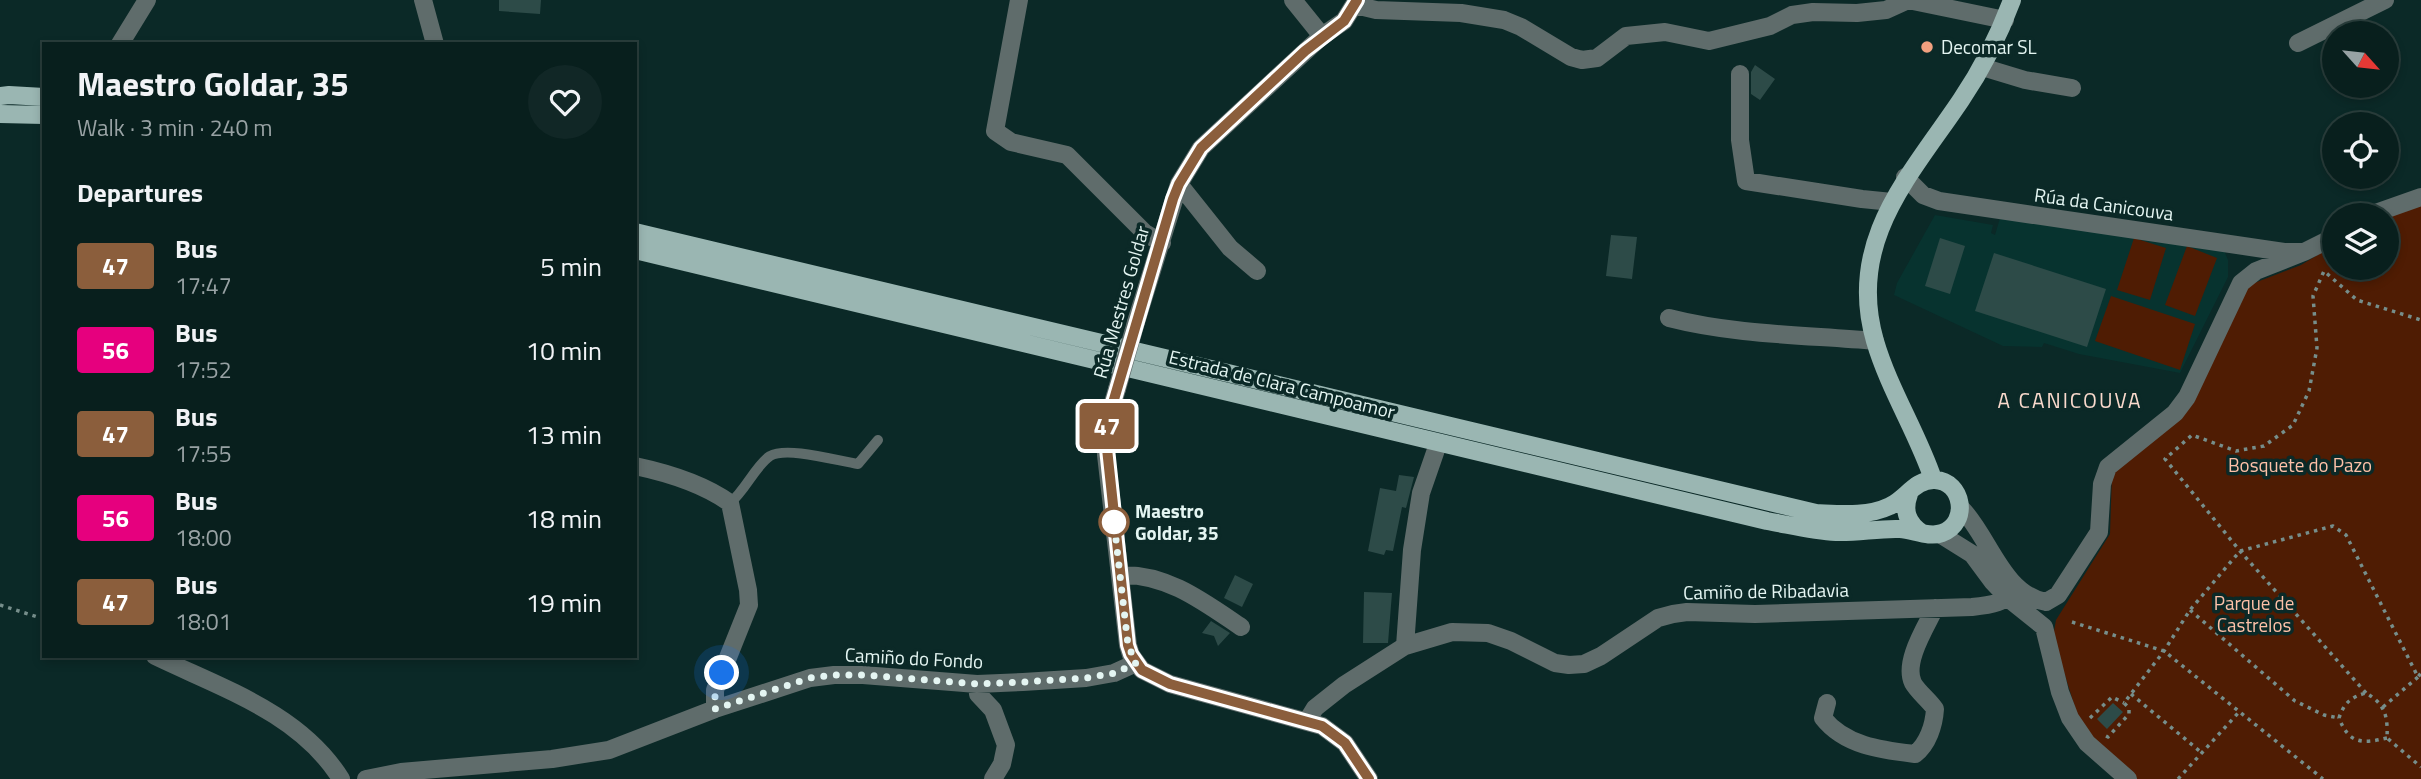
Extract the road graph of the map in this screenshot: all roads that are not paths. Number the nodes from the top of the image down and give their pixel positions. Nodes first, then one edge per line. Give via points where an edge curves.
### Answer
1 (147, 0) edge
2 (423, 0) edge
3 (1019, 0) edge
4 (1293, 0) edge
5 (1909, 0) edge
6 (2012, 0) edge
7 (2385, 0) edge
8 (1356, 3) edge
9 (2005, 20) junction
10 (1322, 36) junction
11 (121, 42) edge
12 (434, 42) edge
13 (2298, 43) dead end
14 (1982, 67) junction
15 (1740, 74) dead end
16 (2072, 88) dead end
17 (0, 96) edge
18 (42, 97) edge
19 (0, 114) edge
20 (42, 115) edge
21 (1905, 177) junction
22 (1179, 184) junction
23 (2421, 197) edge
24 (1892, 202) junction
25 (2399, 205) edge
26 (637, 232) edge
27 (1162, 243) junction
28 (2322, 243) edge
29 (637, 250) edge
30 (2304, 252) junction
31 (1257, 271) dead end
32 (1669, 318) dead end
33 (1875, 341) junction
34 (878, 440) dead end
35 (1438, 444) junction
36 (637, 466) edge
37 (1933, 479) junction
38 (1909, 494) junction
39 (730, 503) junction
40 (1961, 508) junction
41 (1931, 533) junction
42 (1120, 575) junction
43 (2014, 593) junction
44 (2046, 602) junction
45 (1935, 608) junction
46 (1241, 627) dead end
47 (2044, 628) junction
48 (1405, 646) junction
49 (159, 658) edge
50 (1136, 663) junction
51 (977, 684) junction
52 (1827, 703) dead end
53 (715, 709) junction
54 (1307, 721) junction
55 (341, 779) edge
56 (366, 779) edge
57 (993, 779) edge
58 (1369, 779) edge
59 (2128, 779) edge

1 - 11 street
2 - 12 street
3 - 27 street via 995,131 1011,142 1068,155 1145,233
4 - 10 street
5 - 8 street via 1886,10 1792,15 1770,26 1709,41 1665,32 1626,36 1597,58 1582,60 1504,20 1461,13 1376,10
5 - 9 street
6 - 9 main road
7 - 13 street
8 - 10 street, Rúa Mestres Goldar via 1344,21
9 - 14 main road
10 - 22 street, Rúa Mestres Goldar via 1201,148
14 - 16 street
14 - 21 main road
15 - 24 street via 1740,141 1746,181
17 - 18 main road
19 - 20 main road
21 - 24 main road
21 - 30 street, Rúa da Canicouva via 1923,195 1940,201
22 - 27 street, Rúa Mestres Goldar
22 - 31 street via 1230,248
23 - 25 street
24 - 33 main road via 1871,258 1867,288
26 - 38 main road, Estrada de Clara Campoamor via 1816,513 1876,511
27 - 42 street, Rúa Mestres Goldar, bridge via 1105,430
28 - 30 street
29 - 35 main road, Estrada de Clara Campoamor
30 - 44 street via 2256,271 2241,283 2187,397 2175,413 2108,467 2102,484 2099,531 2057,595
32 - 33 street via 1696,326
33 - 37 main road
34 - 39 lane via 858,464 785,452 769,456
35 - 41 main road, Estrada de Clara Campoamor via 1814,530
35 - 48 street via 1421,493
36 - 39 street via 670,474
37 - 38 main road, Estrada de Clara Campoamor via 1919,483
37 - 40 main road via 1955,491
38 - 41 main road via 1909,521
39 - 53 street via 748,605 715,690
40 - 41 main road via 1955,524
40 - 43 street
41 - 43 street via 1972,554 1992,581
42 - 46 street via 1142,575 1193,594
42 - 50 street, Rúa Mestres Goldar via 1128,645
43 - 44 street
43 - 45 street, Camiño de Ribadavia via 1989,606
43 - 47 street
44 - 47 street
45 - 48 street, Camiño de Ribadavia via 1673,614 1658,618 1584,664 1555,663 1488,633 1452,632
45 - 52 street via 1918,642 1911,674 1935,709 1916,754 1867,747 1829,725 1823,718
47 - 59 street via 2070,718 2087,743
48 - 54 street, Camiño de Ribadavia via 1344,685 1315,708
49 - 55 street via 282,718 313,744
50 - 51 street, Camiño do Fondo via 1115,673 1086,678
50 - 54 street via 1170,684
51 - 53 street, Camiño do Fondo via 834,675 810,678
51 - 57 street via 1006,745
53 - 56 street, Camiño do Fondo via 609,750
54 - 58 street via 1345,743

